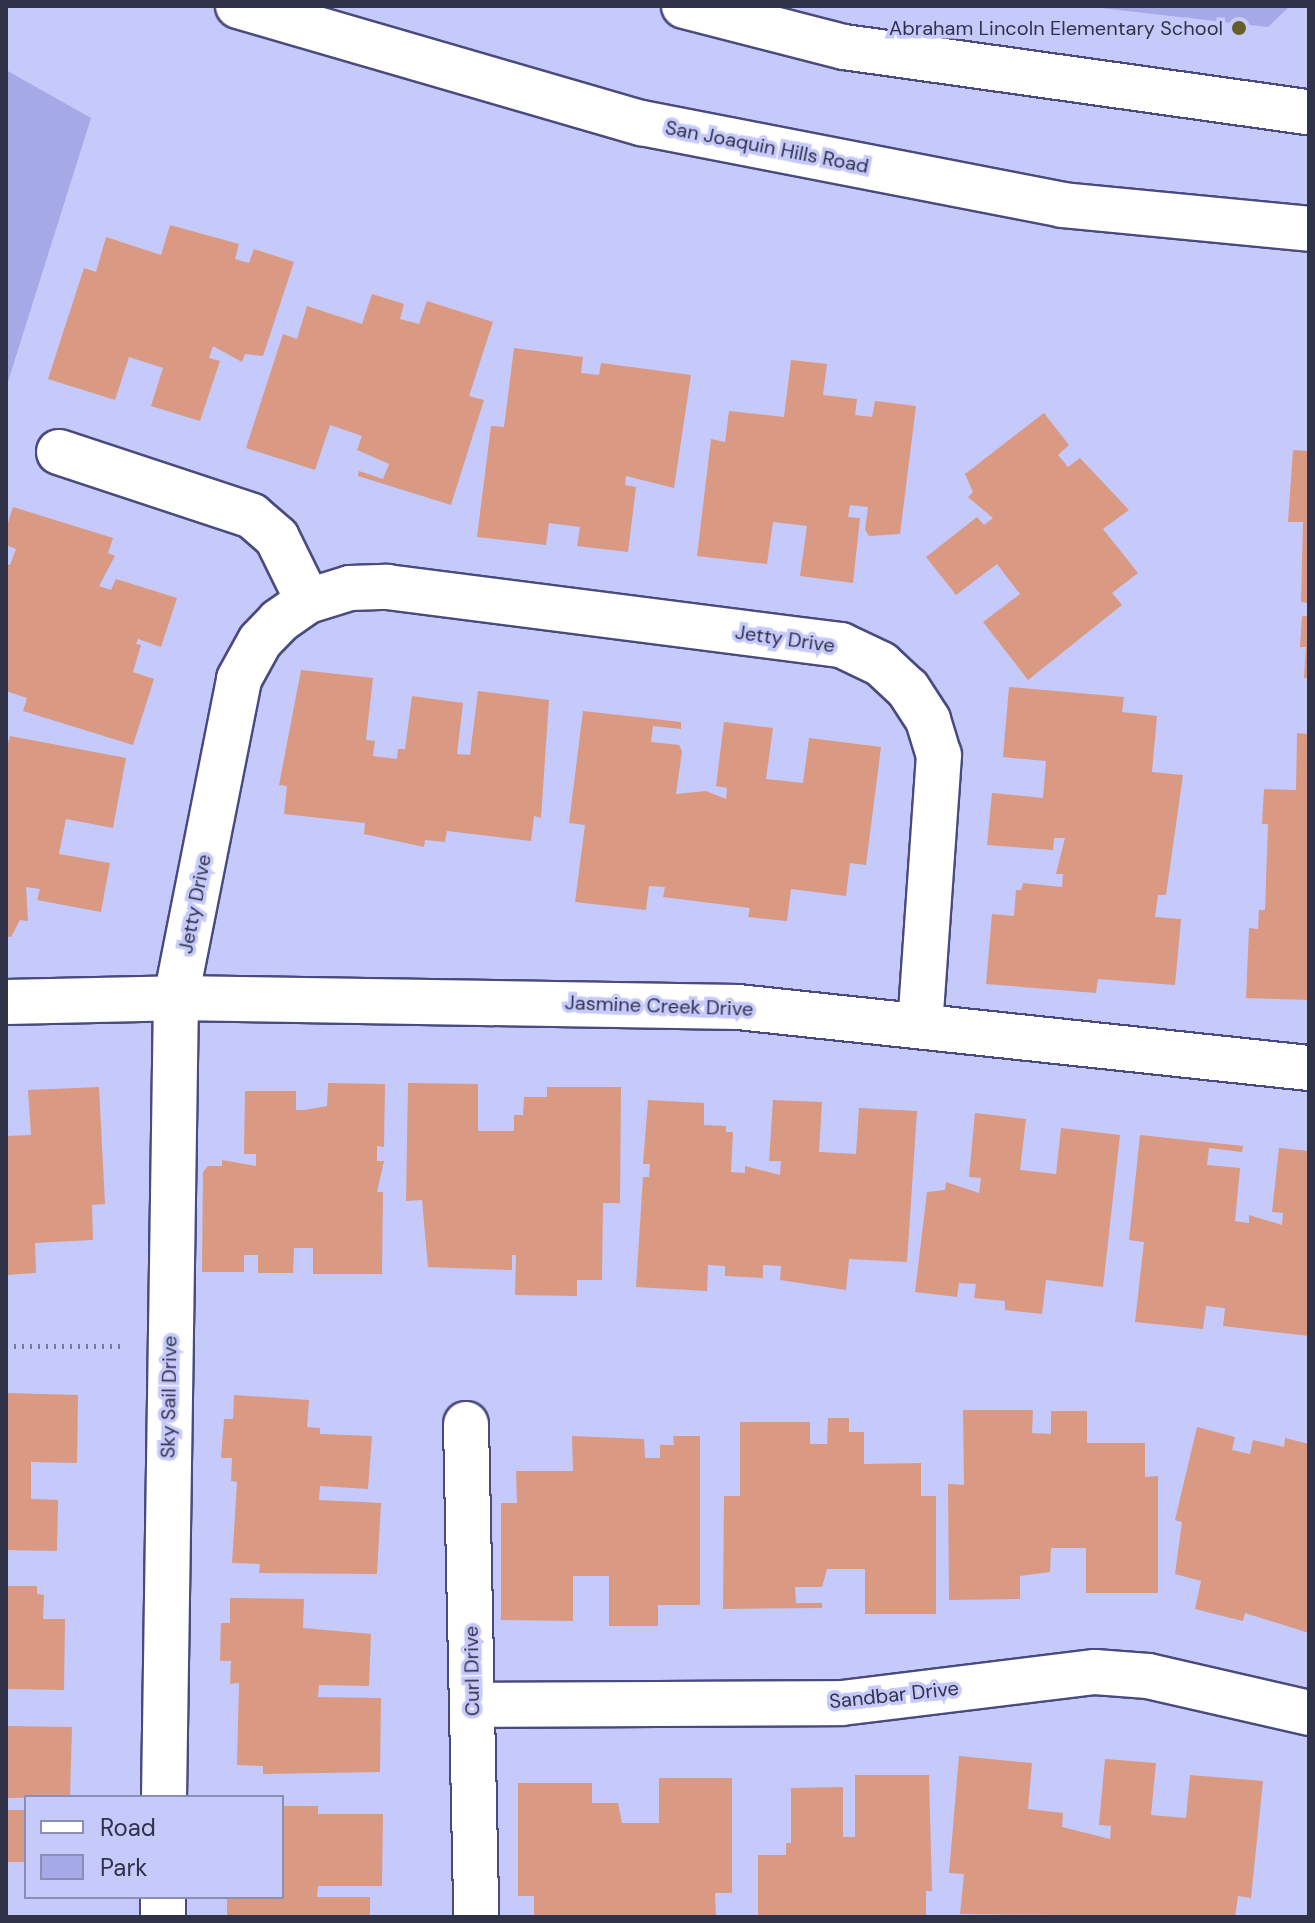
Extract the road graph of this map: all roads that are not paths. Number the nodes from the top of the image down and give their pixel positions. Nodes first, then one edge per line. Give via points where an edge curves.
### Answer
1 (238, 6) edge
2 (684, 6) edge
3 (1309, 112) edge
4 (1309, 229) edge
5 (59, 452) dead end
6 (308, 601) junction
7 (176, 998) junction
8 (6, 1002) edge
9 (920, 1024) junction
10 (1309, 1068) edge
11 (466, 1424) dead end
12 (473, 1705) junction
13 (1309, 1713) edge
14 (164, 1795) edge
15 (476, 1917) edge

1 - 4 street, San Joaquin Hills Road via 642,123 1062,205
2 - 3 street via 844,47
5 - 6 street via 252,516 277,538
6 - 7 street, Jetty Drive via 260,641 239,679
6 - 9 street, Jetty Drive via 350,588 387,587 841,645 881,664 908,689 928,720 939,755 941,791
7 - 8 street, Jasmine Creek Drive
7 - 9 street, Jasmine Creek Drive via 738,1007
7 - 14 street, Sky Sail Drive
9 - 10 street, Jasmine Creek Drive
11 - 12 street, Curl Drive
12 - 13 street, Sandbar Drive via 842,1703 1095,1672 1148,1676
12 - 15 street, Curl Drive

